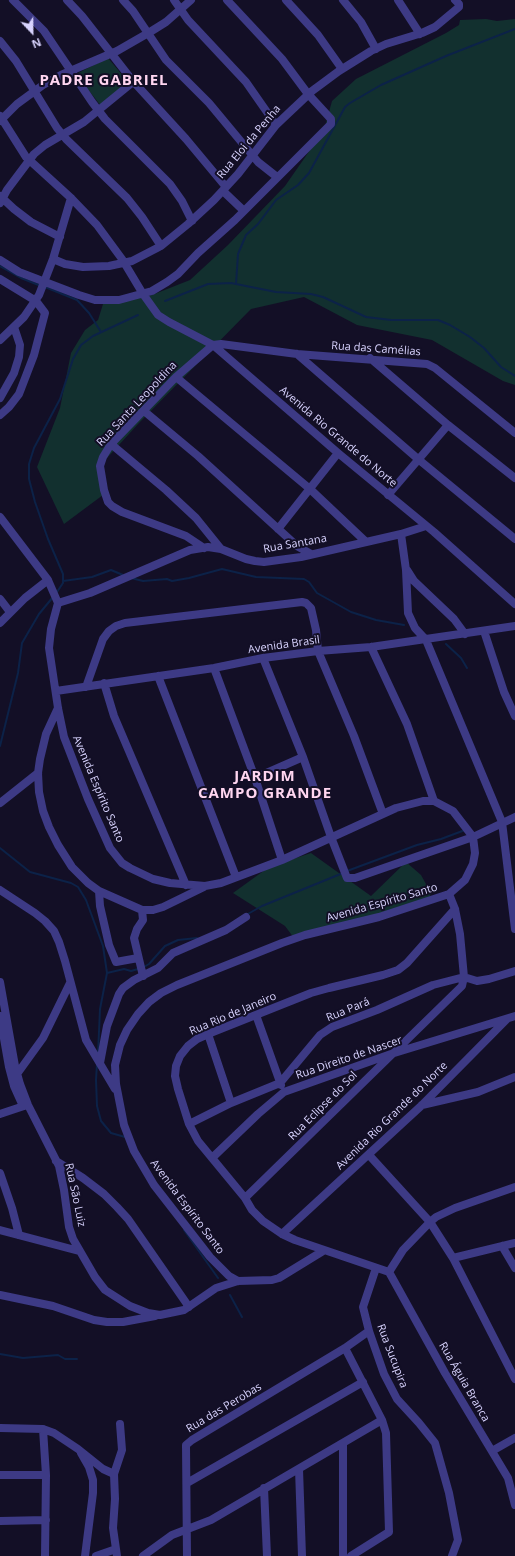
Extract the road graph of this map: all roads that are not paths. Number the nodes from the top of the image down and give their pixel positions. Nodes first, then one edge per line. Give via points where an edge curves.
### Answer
1 (13, 0) edge
2 (67, 0) edge
3 (123, 0) edge
4 (174, 0) edge
5 (191, 0) edge
6 (227, 0) edge
7 (286, 0) edge
8 (343, 0) edge
9 (398, 0) edge
10 (457, 4) edge
11 (180, 10) junction
12 (148, 34) junction
13 (420, 34) junction
14 (0, 41) edge
15 (376, 49) junction
16 (111, 54) junction
17 (342, 69) junction
18 (71, 71) junction
19 (133, 82) junction
20 (34, 91) junction
21 (308, 94) junction
22 (99, 111) junction
23 (1, 118) edge
24 (276, 125) junction
25 (62, 135) junction
26 (252, 155) junction
27 (28, 160) junction
28 (277, 177) junction
29 (224, 189) junction
30 (71, 198) junction
31 (1, 199) edge
32 (244, 211) junction
33 (192, 221) junction
34 (60, 237) junction
35 (161, 246) junction
36 (53, 259) junction
37 (0, 260) edge
38 (124, 263) junction
39 (0, 279) edge
40 (45, 282) junction
41 (143, 294) junction
42 (36, 301) junction
43 (14, 326) junction
44 (0, 340) edge
45 (213, 345) junction
46 (297, 354) junction
47 (370, 358) junction
48 (176, 377) junction
49 (0, 398) edge
50 (144, 411) junction
51 (0, 415) edge
52 (448, 425) junction
53 (515, 433) edge
54 (112, 444) junction
55 (338, 453) junction
56 (418, 459) junction
57 (515, 478) edge
58 (310, 489) junction
59 (388, 495) junction
60 (0, 517) edge
61 (426, 526) junction
62 (278, 529) junction
63 (401, 534) junction
64 (515, 539) edge
65 (365, 541) junction
66 (204, 548) junction
67 (221, 549) junction
68 (311, 554) junction
69 (406, 570) junction
70 (48, 580) junction
71 (0, 599) edge
72 (58, 603) junction
73 (515, 604) edge
74 (10, 612) junction
75 (0, 623) edge
76 (515, 626) edge
77 (484, 631) junction
78 (465, 634) junction
79 (426, 640) junction
80 (372, 647) junction
81 (318, 651) junction
82 (263, 658) junction
83 (214, 668) junction
84 (158, 676) junction
85 (104, 683) junction
86 (86, 686) junction
87 (56, 691) junction
88 (58, 708) junction
89 (515, 716) edge
90 (303, 757) junction
91 (38, 773) junction
92 (255, 778) junction
93 (434, 801) junction
94 (0, 803) edge
95 (383, 814) junction
96 (515, 817) edge
97 (502, 822) junction
98 (331, 837) junction
99 (472, 837) junction
100 (282, 860) junction
101 (236, 877) junction
102 (186, 885) junction
103 (204, 886) junction
104 (0, 890) edge
105 (99, 891) junction
106 (449, 894) junction
107 (455, 909) junction
108 (142, 910) junction
109 (246, 917) dead end
110 (515, 929) edge
111 (138, 958) junction
112 (515, 971) edge
113 (143, 976) junction
114 (464, 978) junction
115 (0, 982) edge
116 (70, 983) junction
117 (256, 1015) junction
118 (513, 1015) edge
119 (0, 1016) edge
120 (208, 1034) junction
121 (391, 1054) junction
122 (100, 1063) junction
123 (17, 1074) junction
124 (515, 1077) edge
125 (280, 1083) junction
126 (284, 1092) junction
127 (117, 1093) junction
128 (231, 1103) junction
129 (25, 1106) junction
130 (422, 1106) junction
131 (0, 1114) edge
132 (189, 1124) junction
133 (369, 1155) junction
134 (212, 1158) junction
135 (56, 1161) junction
136 (0, 1173) edge
137 (515, 1186) edge
138 (245, 1198) junction
139 (430, 1222) junction
140 (0, 1230) edge
141 (282, 1234) junction
142 (19, 1236) junction
143 (515, 1242) edge
144 (502, 1246) junction
145 (79, 1251) junction
146 (324, 1251) junction
147 (453, 1258) junction
148 (376, 1268) junction
149 (515, 1268) edge
150 (389, 1272) junction
151 (238, 1281) junction
152 (0, 1295) edge
153 (189, 1306) junction
154 (160, 1314) junction
155 (369, 1332) junction
156 (345, 1348) junction
157 (515, 1379) edge
158 (363, 1382) junction
159 (382, 1420) junction
160 (120, 1424) dead end
161 (0, 1428) edge
162 (43, 1429) junction
163 (515, 1438) edge
164 (343, 1443) junction
165 (78, 1449) junction
166 (492, 1451) junction
167 (299, 1469) junction
168 (114, 1474) junction
169 (0, 1475) edge
170 (46, 1475) junction
171 (187, 1483) junction
172 (264, 1488) junction
173 (515, 1505) edge
174 (46, 1520) junction
175 (0, 1521) edge
176 (187, 1530) junction
177 (116, 1553) edge
178 (45, 1556) edge
179 (85, 1556) edge
180 (96, 1556) edge
181 (143, 1556) edge
182 (187, 1556) edge
183 (267, 1556) edge
184 (302, 1556) edge
185 (343, 1556) edge
186 (351, 1556) edge
187 (452, 1556) edge

1 - 18 street via 44,31
2 - 16 street
3 - 12 street
4 - 11 street
5 - 11 street
6 - 21 street via 282,59
7 - 17 street via 318,35
8 - 15 street via 361,22
9 - 13 street
10 - 13 street, Rua Eloi da Penha via 435,27
11 - 12 street
11 - 24 street via 246,82
12 - 16 street
12 - 26 street via 166,60 209,103
13 - 15 street, Rua Eloi da Penha
14 - 20 street
15 - 17 street, Rua Eloi da Penha
16 - 18 street
16 - 19 street
17 - 21 street, Rua Eloi da Penha
18 - 20 street
18 - 22 street
19 - 22 street
19 - 29 street via 189,144
20 - 23 street
20 - 25 street
21 - 24 street, Rua Eloi da Penha
21 - 28 street via 332,122
22 - 25 street
22 - 33 street via 170,184
23 - 27 street, Avenida Rio Grande do Norte
24 - 26 street, Rua Eloi da Penha
25 - 27 street via 39,149
25 - 35 street via 127,198
26 - 28 street
26 - 29 street, Rua Eloi da Penha
27 - 30 street, Avenida Rio Grande do Norte
27 - 31 street
28 - 32 street
29 - 32 street
29 - 33 street, Rua Eloi da Penha
30 - 34 street
30 - 38 street, Avenida Rio Grande do Norte via 97,225
31 - 34 street via 31,222
32 - 41 street via 174,277 160,287
33 - 35 street, Rua Eloi da Penha
34 - 36 street
35 - 38 street, Rua Eloi da Penha
36 - 38 street, Rua Eloi da Penha via 83,267
36 - 40 street
37 - 40 street via 19,272
38 - 41 street, Avenida Rio Grande do Norte
39 - 42 street
40 - 41 street via 94,300 119,300
40 - 42 street
41 - 45 street, Avenida Rio Grande do Norte via 158,315
42 - 43 street
42 - 51 street via 45,313 34,355 19,394
43 - 44 street
43 - 49 street via 20,345 19,357 14,373
45 - 46 street, Rua das Camélias
45 - 48 street, Rua Santa Leopoldina
45 - 55 street, Avenida Rio Grande do Norte
46 - 47 street, Rua das Camélias
46 - 56 street
47 - 52 street
47 - 53 street, Rua das Camélias via 421,362 431,366
48 - 50 street, Rua Santa Leopoldina
48 - 58 street
50 - 54 street, Rua Santa Leopoldina
50 - 62 street
52 - 56 street
52 - 57 street
54 - 66 street, Rua Santa Leopoldina via 100,466 108,502 122,512 186,536
54 - 67 street via 191,513
55 - 58 street
55 - 59 street, Avenida Rio Grande do Norte
56 - 59 street
56 - 64 street
58 - 62 street
58 - 65 street
59 - 61 street, Avenida Rio Grande do Norte
60 - 70 street
61 - 63 street, Rua Santana
61 - 73 street, Avenida Rio Grande do Norte
62 - 68 street via 297,546
63 - 65 street, Rua Santana
63 - 69 street
65 - 68 street, Rua Santana
66 - 67 street, Rua Santana
66 - 72 street, Rua Santana via 179,554 90,593
67 - 68 street, Rua Santana via 255,561
69 - 78 street via 454,619
69 - 79 street via 408,613 415,628
70 - 72 street
70 - 74 street
71 - 74 street
72 - 87 street, Avenida Espírito Santo via 49,648
74 - 75 street
76 - 77 street, Avenida Brasil
77 - 78 street, Avenida Brasil
77 - 89 street via 504,692
78 - 79 street, Avenida Brasil
79 - 80 street, Avenida Brasil
79 - 97 street
80 - 81 street, Avenida Brasil
80 - 93 street via 407,724
81 - 82 street, Avenida Brasil
81 - 86 street via 311,608 302,602 125,623 109,631 104,639
81 - 95 street
82 - 83 street, Avenida Brasil
82 - 90 street
83 - 84 street, Avenida Brasil
83 - 92 street
84 - 85 street, Avenida Brasil
84 - 101 street
85 - 86 street, Avenida Brasil
85 - 102 street via 114,716
86 - 87 street, Avenida Brasil
87 - 88 street, Avenida Espírito Santo
88 - 91 street via 46,734
88 - 102 street, Avenida Espírito Santo via 64,737 110,848 122,863 141,874
90 - 92 street
90 - 98 street
91 - 94 street
91 - 105 street via 43,811 58,845 72,867 88,884
92 - 100 street
93 - 95 street, Avenida Espírito Santo via 408,804
93 - 99 street, Avenida Espírito Santo via 453,811
95 - 98 street, Avenida Espírito Santo
96 - 97 street
97 - 99 street
97 - 110 street
98 - 99 street via 345,875 349,879
98 - 100 street, Avenida Espírito Santo
99 - 106 street, Avenida Espírito Santo via 475,853 473,864 465,880
100 - 101 street, Avenida Espírito Santo
101 - 103 street, Avenida Espírito Santo
102 - 103 street, Avenida Espírito Santo
103 - 108 street via 163,907
104 - 116 street via 35,913 54,932
105 - 108 street
105 - 111 street via 109,945 116,962
106 - 107 street
106 - 127 street, Avenida Espírito Santo via 380,917 304,935 161,993 138,1014 127,1030 115,1066
107 - 114 street
107 - 117 street, Rua Rio de Janeiro via 398,970 311,993
108 - 111 street via 143,920 134,933
109 - 113 street via 226,930 173,953 158,968
111 - 113 street
112 - 114 street, Rua Pará via 477,981
113 - 122 street via 123,988 119,994 107,1026
114 - 121 street, Rua Eclipse do Sol via 456,994
114 - 125 street, Rua Pará via 433,985 332,1027 320,1035
115 - 123 street, Rua São Luiz
116 - 122 street via 86,1040
116 - 123 street via 43,1038
117 - 120 street, Rua Rio de Janeiro
117 - 125 street
118 - 121 street, Rua Direito de Nascer
118 - 130 street, Avenida Rio Grande do Norte
119 - 129 street, Rua São Luiz via 14,1086
120 - 128 street
120 - 132 street, Rua Rio de Janeiro via 188,1046 176,1066 175,1076
121 - 126 street, Rua Direito de Nascer
121 - 138 street, Rua Eclipse do Sol
122 - 127 street
123 - 129 street, Rua São Luiz
124 - 130 street via 478,1092
125 - 126 street
125 - 128 street, Rua Pará
126 - 134 street, Rua Direito de Nascer
127 - 151 street, Avenida Espírito Santo via 128,1138 154,1185 210,1257 229,1276
128 - 132 street, Rua Pará
129 - 131 street
129 - 135 street, Rua São Luiz
130 - 133 street, Avenida Rio Grande do Norte
132 - 134 street, Rua Rio de Janeiro via 198,1141
133 - 139 street
133 - 141 street, Avenida Rio Grande do Norte
134 - 138 street, Rua Rio de Janeiro
135 - 145 street, Rua São Luiz via 64,1190 69,1227
135 - 153 street via 83,1178 117,1207
136 - 142 street
137 - 139 street via 455,1208
138 - 141 street, Rua Rio de Janeiro via 263,1221
139 - 147 street
139 - 150 street via 403,1250
140 - 142 street
141 - 146 street, Rua Rio de Janeiro
142 - 145 street
143 - 144 street
144 - 147 street
144 - 149 street
145 - 154 street, Rua São Luiz via 105,1290 130,1306 148,1313
146 - 148 street, Rua Rio de Janeiro
146 - 151 street via 279,1278
147 - 157 street
148 - 150 street, Rua Rio de Janeiro
148 - 155 street, Rua Sucupira via 363,1307
150 - 166 street, Rua Águia Branca
151 - 153 street, Rua São Luiz via 216,1288
152 - 154 street via 53,1306 107,1322 144,1319
153 - 154 street, Rua São Luiz via 184,1310
155 - 156 street, Rua das Perobas
155 - 187 street, Rua Sucupira via 384,1374 397,1400 435,1443 449,1493 458,1540
156 - 158 street
156 - 171 street, Rua das Perobas via 186,1445
158 - 159 street
158 - 171 street
159 - 164 street
159 - 186 street via 386,1433 389,1532
160 - 168 street via 122,1450
161 - 162 street
162 - 165 street
162 - 170 street
163 - 166 street
164 - 167 street
164 - 185 street
165 - 168 street via 103,1469
165 - 179 street via 89,1467 94,1493
166 - 173 street, Rua Águia Branca via 508,1478
167 - 172 street
167 - 184 street
168 - 177 street via 113,1528
169 - 170 street
170 - 174 street
171 - 176 street, Rua das Perobas
172 - 176 street via 211,1520
172 - 183 street
174 - 175 street
174 - 178 street
176 - 181 street via 172,1535
176 - 182 street, Rua das Perobas
177 - 180 street

